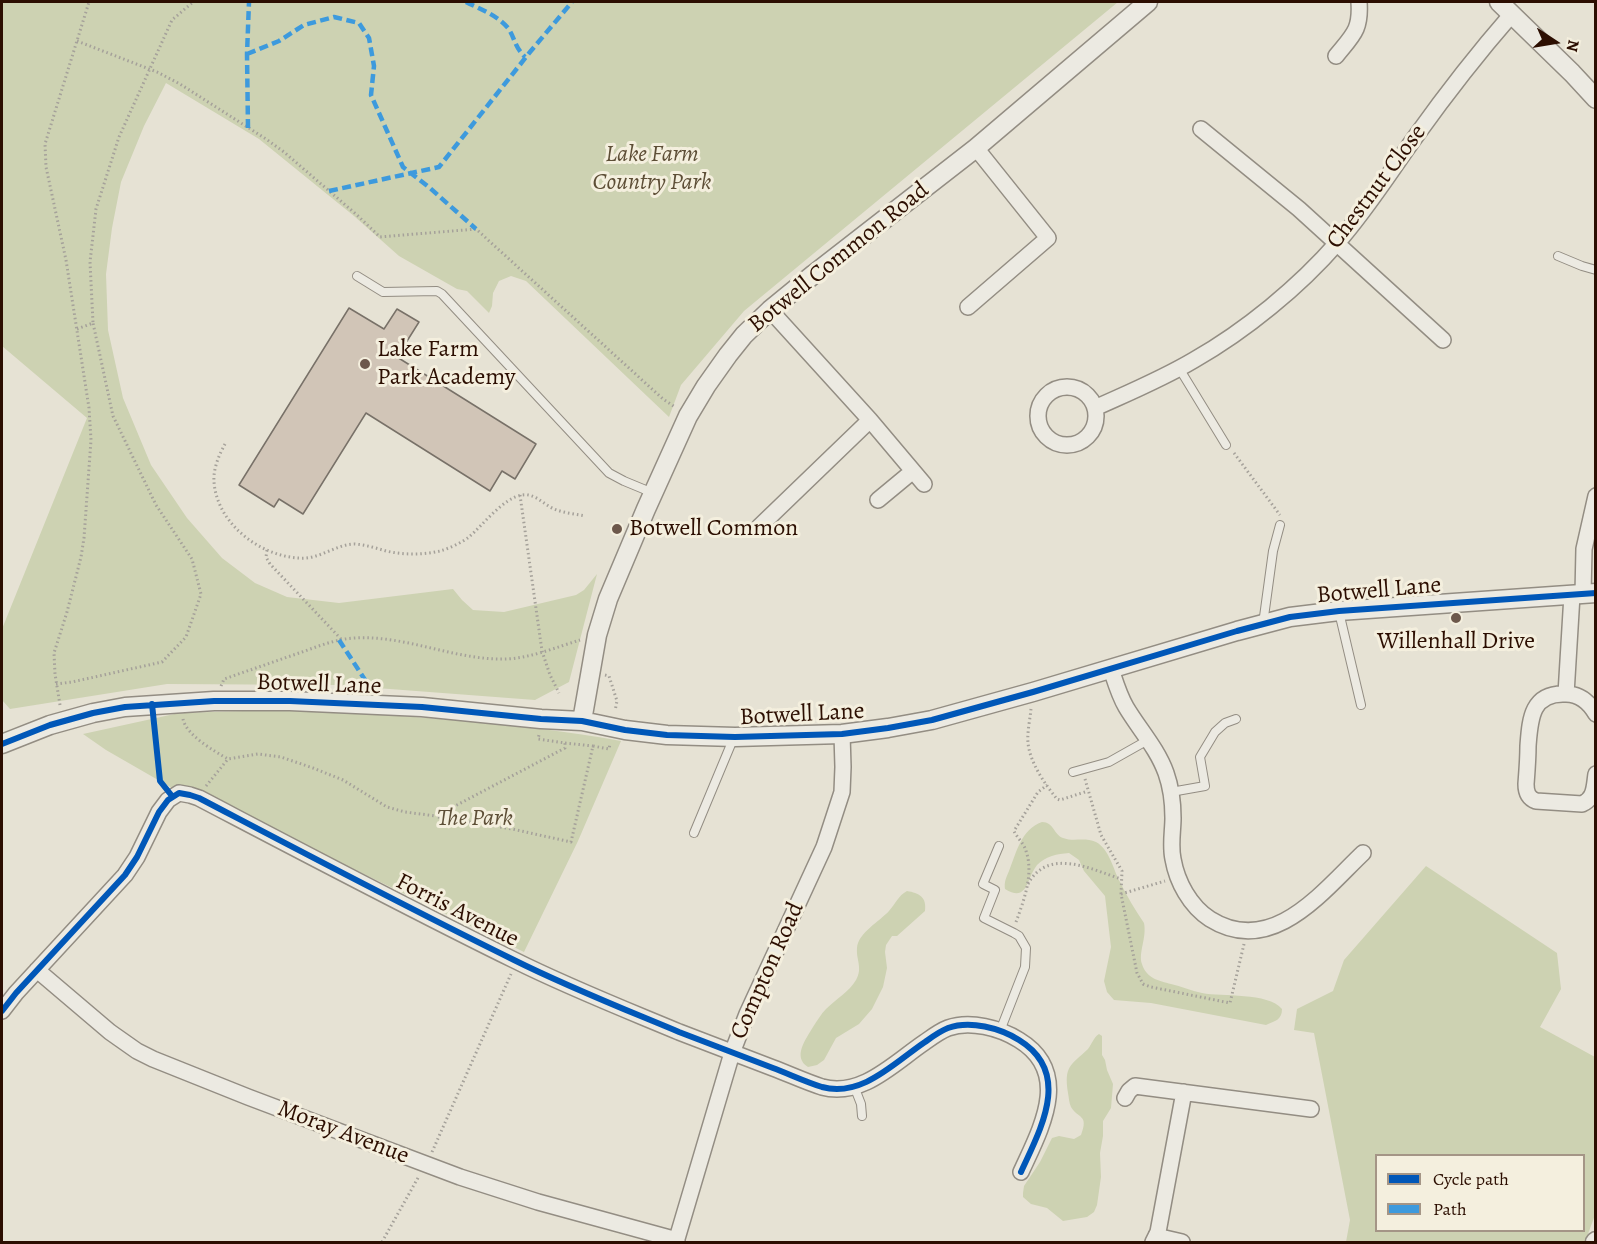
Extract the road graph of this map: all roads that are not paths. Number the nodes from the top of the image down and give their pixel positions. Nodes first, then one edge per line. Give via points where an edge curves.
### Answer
1 (1148, 2) edge
2 (1359, 2) edge
3 (1509, 7) edge
4 (1336, 56) dead end
5 (1596, 99) edge
6 (1202, 129) dead end
7 (976, 148) junction
8 (1336, 244) junction
9 (1558, 256) dead end
10 (1596, 270) edge
11 (357, 276) dead end
12 (968, 307) dead end
13 (770, 310) junction
14 (1443, 340) dead end
15 (1179, 368) junction
16 (1095, 408) dead end
17 (870, 420) junction
18 (1226, 446) road end
19 (913, 471) junction
20 (924, 484) dead end
21 (654, 493) junction
22 (1596, 496) edge
23 (878, 500) dead end
24 (1280, 525) road end
25 (759, 527) dead end
26 (1584, 594) edge
27 (1339, 611) junction
28 (1263, 624) junction
29 (1111, 669) junction
30 (1566, 694) junction
31 (1361, 705) dead end
32 (1596, 714) edge
33 (1236, 719) dead end
34 (582, 721) junction
35 (842, 734) junction
36 (735, 737) junction
37 (1148, 740) junction
38 (2, 744) edge
39 (1073, 772) dead end
40 (1596, 774) edge
41 (1171, 792) junction
42 (694, 832) dead end
43 (999, 846) dead end
44 (1363, 853) dead end
45 (37, 970) junction
46 (2, 1011) edge
47 (1000, 1031) junction
48 (732, 1053) junction
49 (854, 1086) junction
50 (1184, 1092) junction
51 (1125, 1098) dead end
52 (1311, 1109) dead end
53 (862, 1116) dead end
54 (1021, 1172) dead end
55 (1155, 1239) edge
56 (676, 1241) edge
57 (1182, 1242) edge

1 - 7 street, Botwell Common Road
2 - 4 street via 1356,29
3 - 5 street
3 - 8 street, Chestnut Close via 1492,37
6 - 8 street
7 - 12 street via 1048,238
7 - 13 street, Botwell Common Road
8 - 14 street
8 - 15 street, Chestnut Close via 1255,319
9 - 10 lane
11 - 21 lane via 383,292 442,294 609,473
13 - 17 street
13 - 21 street, Botwell Common Road via 744,335 705,386
15 - 16 street, Chestnut Close
15 - 18 lane
17 - 19 street
17 - 25 street
19 - 20 street
19 - 23 street
21 - 34 street, Botwell Common Road via 608,599 597,635
22 - 26 street via 1584,549
24 - 28 lane
26 - 27 street, Botwell Lane
26 - 30 street
27 - 28 street, Botwell Lane
27 - 31 lane
28 - 29 street, Botwell Lane
29 - 35 street, Botwell Lane via 932,720
29 - 37 street via 1125,705
30 - 32 street via 1584,699
30 - 40 street via 1547,697 1531,717 1527,793 1536,801 1582,804 1592,797
33 - 41 lane via 1215,732 1200,757 1204,786
34 - 36 street, Botwell Lane via 667,735
34 - 38 street, Botwell Lane via 422,707 290,701 179,702 93,713
35 - 36 street, Botwell Lane
35 - 48 street, Compton Road via 843,781 831,828
36 - 42 lane
37 - 39 lane via 1109,762
37 - 41 street
41 - 44 street via 1172,852 1179,877 1201,912 1227,927 1248,931 1271,927 1296,915
43 - 47 lane via 983,884 995,890 984,918 1012,931 1026,948 1026,960
45 - 46 street
45 - 48 street, Forris Avenue via 125,875 163,804 184,793 516,961
45 - 56 street, Moray Avenue via 110,1032 153,1059 426,1165 520,1197
47 - 49 street via 971,1025 948,1028
47 - 54 street via 1034,1052 1047,1080 1044,1120
48 - 49 street, Forris Avenue via 823,1087
48 - 56 street, Compton Road
49 - 53 lane
50 - 51 street via 1135,1086
50 - 52 street
50 - 55 street
55 - 57 street

